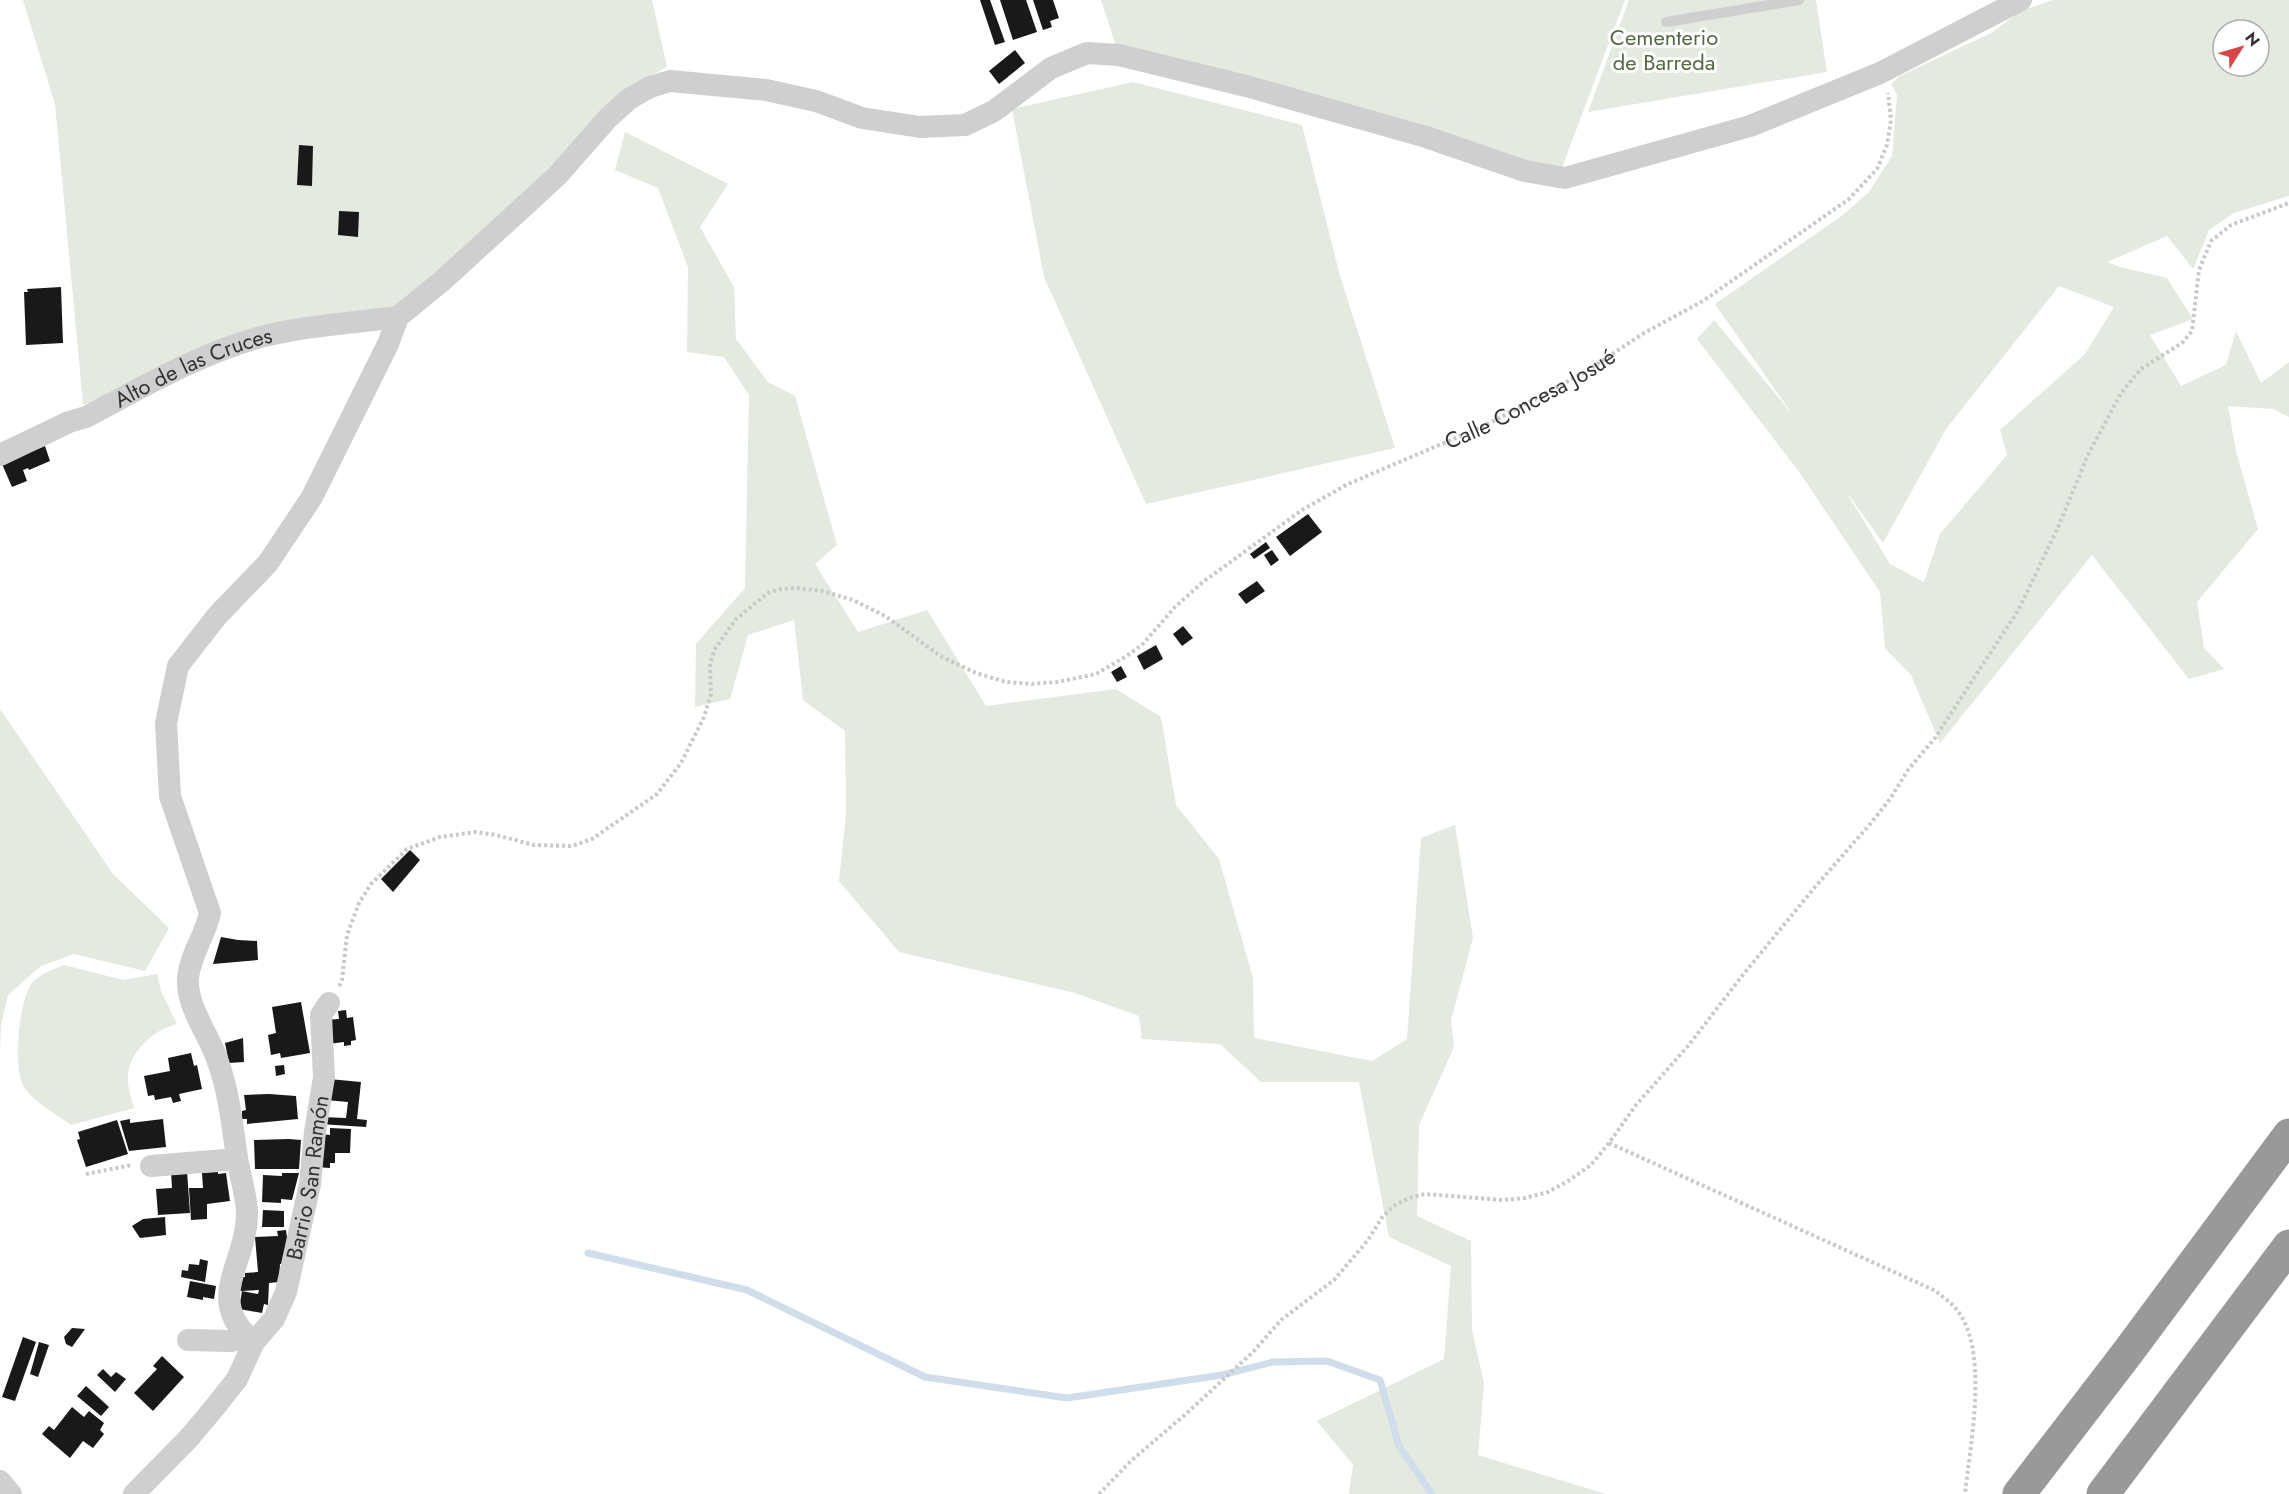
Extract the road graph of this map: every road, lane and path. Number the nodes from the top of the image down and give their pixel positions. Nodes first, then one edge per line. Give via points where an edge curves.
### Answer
1 (1799, 0) edge
2 (2021, 0) edge
3 (1666, 22) dead end
4 (1880, 73) junction
5 (2289, 203) edge
6 (398, 317) junction
7 (0, 455) edge
8 (329, 1003) joint
9 (2289, 1135) edge
10 (1610, 1143) junction
11 (237, 1159) junction
12 (151, 1166) joint
13 (86, 1174) dead end
14 (2289, 1246) edge
15 (250, 1339) junction
16 (188, 1340) dead end
17 (0, 1481) edge
18 (2021, 1491) edge
19 (11, 1494) edge
20 (134, 1494) edge
21 (1099, 1494) edge
22 (1965, 1494) edge
23 (2103, 1494) edge

1 - 3 lane
2 - 4 street
4 - 6 street via 1750,126 1565,178 1525,171 1426,137 1119,55 1087,53 1052,68 994,111 965,125 920,127 862,118 816,101 766,90 670,81 629,99 521,210
4 - 8 path, Calle Concesa Josué via 1891,120 1887,145 1877,169 1849,199 1703,301 1585,372 1486,425 1348,483 1302,510 1203,582 1142,645 1096,674 1057,682 1006,682 942,657 885,616 853,600 797,588 768,593 736,619 715,649 710,663 711,694 704,717 681,763 657,794 592,839 572,846 534,845 476,832 440,837 407,849 371,884 359,903 348,935 342,981
5 - 10 path via 2231,225 2211,241 2199,270 2192,331 2182,343 2141,369 2121,393 2088,455 2019,609 1967,691 1890,799 1636,1105
6 - 7 street, Alto de las Cruces via 299,330 218,351
6 - 11 street via 312,496 268,563 217,616 178,666 166,723 170,796 210,914 190,962 192,1005 221,1072
8 - 15 street, Barrio San Ramón via 321,1015 324,1077 310,1184 286,1292 274,1319
9 - 18 highway
10 - 21 path via 1590,1165 1548,1192 1503,1200 1425,1194 1395,1205 1334,1280 1281,1320 1253,1352
10 - 22 path via 1936,1291 1957,1310 1970,1335 1976,1369
11 - 12 street
11 - 15 street via 245,1193 246,1229 228,1299 234,1320
12 - 13 path via 131,1164
14 - 23 highway
15 - 16 street
15 - 20 street, Barrio San Ramón via 237,1379 189,1438
17 - 19 street

